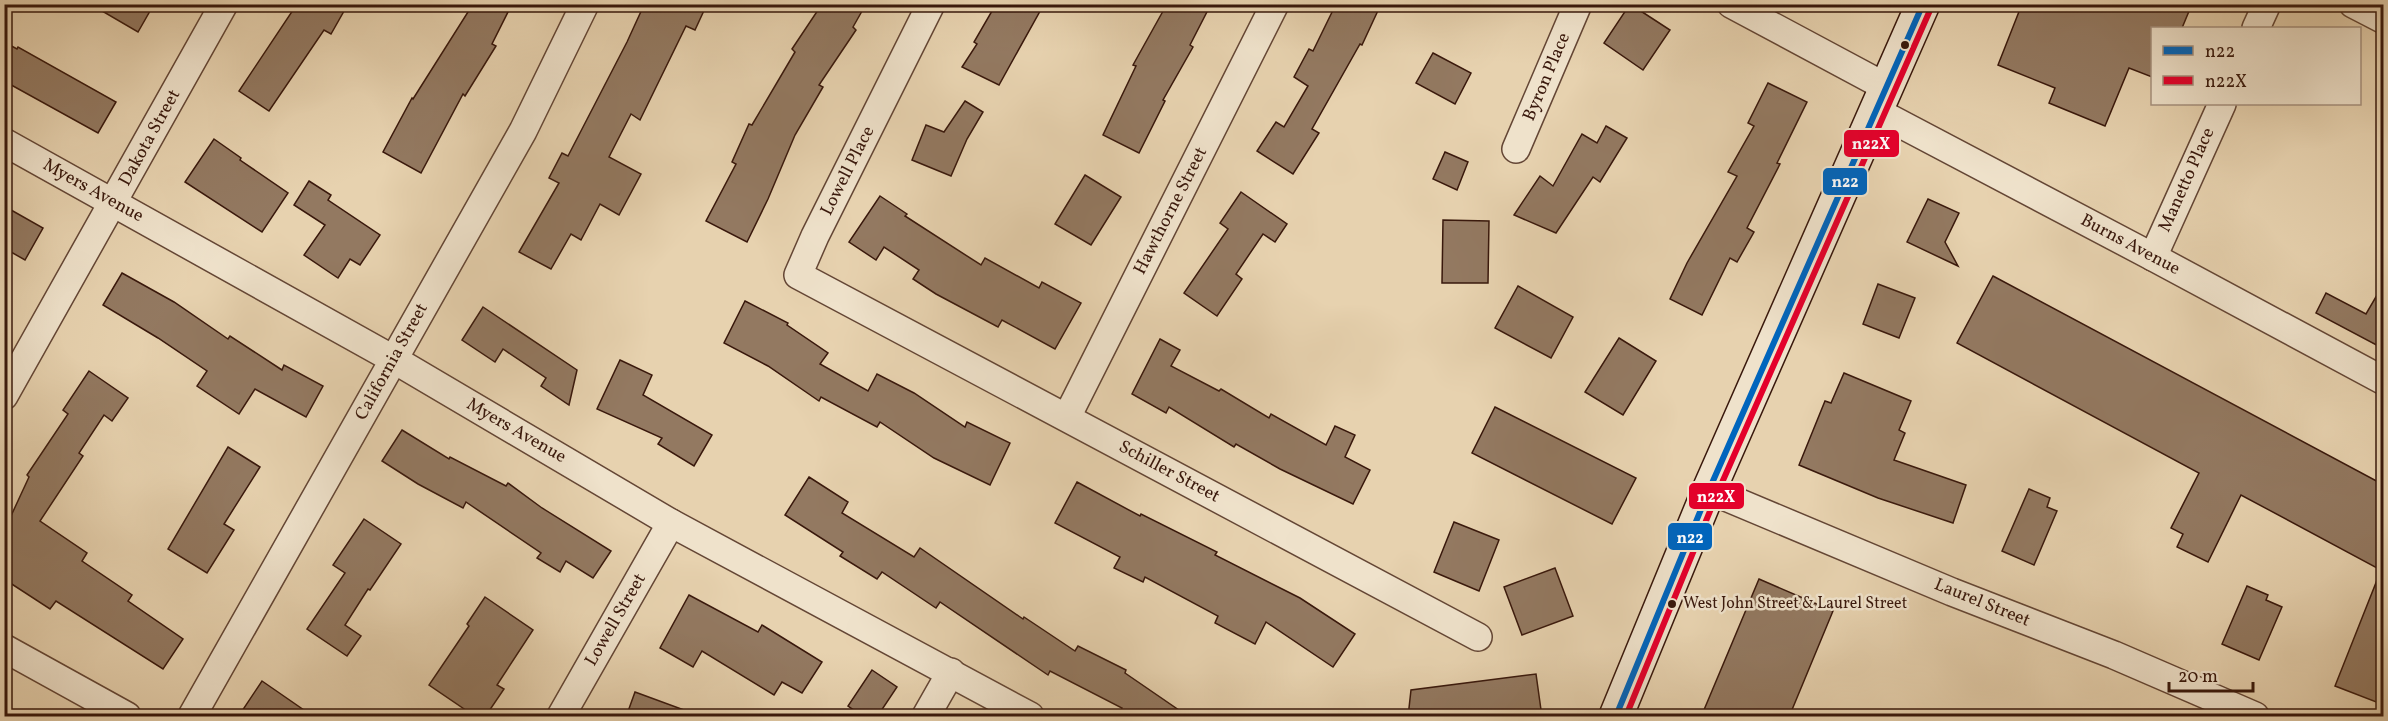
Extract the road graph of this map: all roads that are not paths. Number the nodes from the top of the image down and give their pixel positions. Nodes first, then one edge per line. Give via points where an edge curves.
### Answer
1 (224, 4) edge
2 (585, 4) edge
3 (931, 4) edge
4 (1275, 4) edge
5 (1578, 4) edge
6 (1731, 4) edge
7 (1923, 4) edge
8 (2267, 4) edge
9 (2354, 4) edge
10 (2384, 20) edge
11 (2256, 27) edge
12 (1881, 99) junction
13 (2222, 105) edge
14 (4, 142) edge
15 (1516, 149) dead end
16 (114, 202) junction
17 (2153, 257) junction
18 (859, 308) joint
19 (393, 359) junction
20 (2384, 381) edge
21 (4, 396) edge
22 (1067, 417) junction
23 (1709, 490) junction
24 (671, 523) junction
25 (1478, 637) dead end
26 (4, 648) edge
27 (951, 672) junction
28 (127, 717) edge
29 (192, 717) edge
30 (561, 717) edge
31 (926, 717) edge
32 (1030, 717) edge
33 (1616, 717) edge
34 (2255, 717) edge

1 - 16 street, Dakota Street
2 - 19 street, California Street via 522,131
3 - 18 street, Lowell Place via 798,275
4 - 22 street, Hawthorne Street
5 - 15 street, Byron Place
6 - 12 street, Burns Avenue
7 - 12 main road
8 - 11 street
9 - 10 street
12 - 17 street, Burns Avenue
12 - 23 main road
13 - 17 street, Manetto Place
14 - 16 street, Myers Avenue
16 - 19 street, Myers Avenue
16 - 21 street, Dakota Street
17 - 20 street, Burns Avenue
18 - 22 street, Schiller Street
19 - 24 street, Myers Avenue
19 - 29 street, California Street
22 - 25 street, Schiller Street
23 - 33 main road
23 - 34 street, Laurel Street via 2114,655
24 - 27 street, Myers Avenue
24 - 30 street, Lowell Street
26 - 28 street
27 - 31 street
27 - 32 street, Myers Avenue

